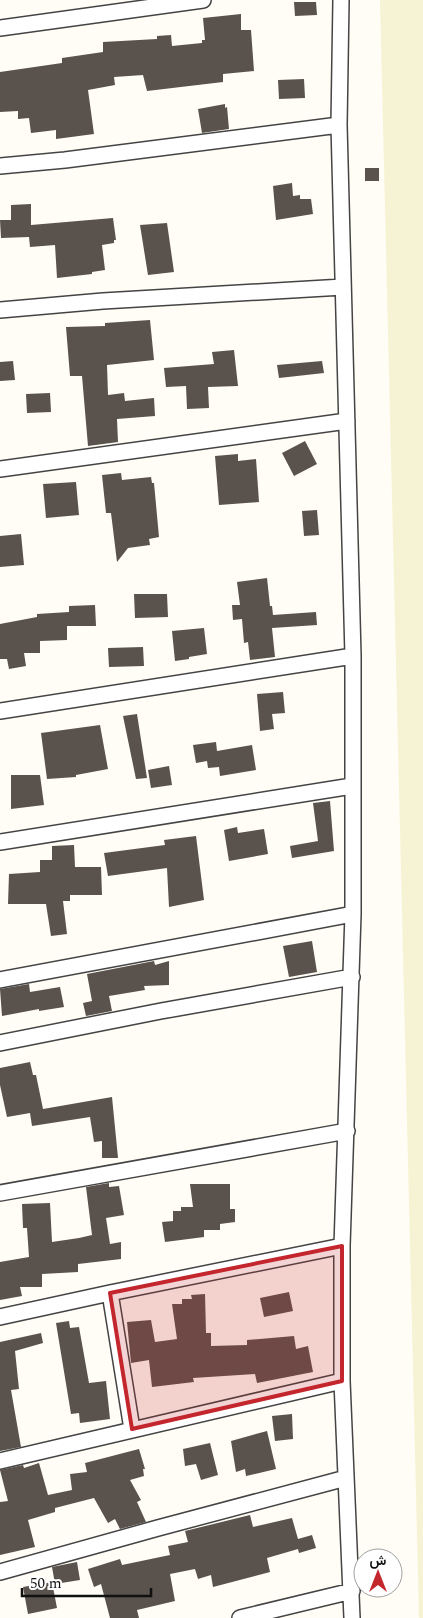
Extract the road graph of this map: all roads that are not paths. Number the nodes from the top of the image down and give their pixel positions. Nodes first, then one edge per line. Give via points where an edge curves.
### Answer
1 (203, 0) edge
2 (341, 0) edge
3 (0, 28) edge
4 (339, 124) junction
5 (0, 166) edge
6 (343, 287) junction
7 (0, 310) edge
8 (347, 421) junction
9 (0, 469) edge
10 (354, 656) junction
11 (0, 711) edge
12 (352, 786) junction
13 (0, 842) edge
14 (353, 914) junction
15 (352, 977) junction
16 (0, 980) edge
17 (0, 1043) edge
18 (347, 1131) junction
19 (0, 1193) edge
20 (342, 1246) junction
21 (110, 1293) junction
22 (0, 1317) edge
23 (342, 1380) junction
24 (132, 1429) junction
25 (0, 1461) edge
26 (346, 1478) junction
27 (0, 1572) edge
28 (352, 1591) junction
29 (240, 1618) edge
30 (352, 1618) edge

1 - 3 street
2 - 4 street
4 - 5 street
4 - 6 street
6 - 7 street
6 - 8 street
8 - 9 street
8 - 10 street
10 - 11 street
10 - 12 street
12 - 13 street
12 - 14 street
14 - 15 street
14 - 16 street
15 - 17 street
15 - 18 street
18 - 19 street
18 - 20 street
20 - 21 street
20 - 23 street
21 - 22 street
21 - 24 street
23 - 24 street
23 - 26 street
24 - 25 street
26 - 27 street
26 - 28 street
28 - 29 street
28 - 30 street

